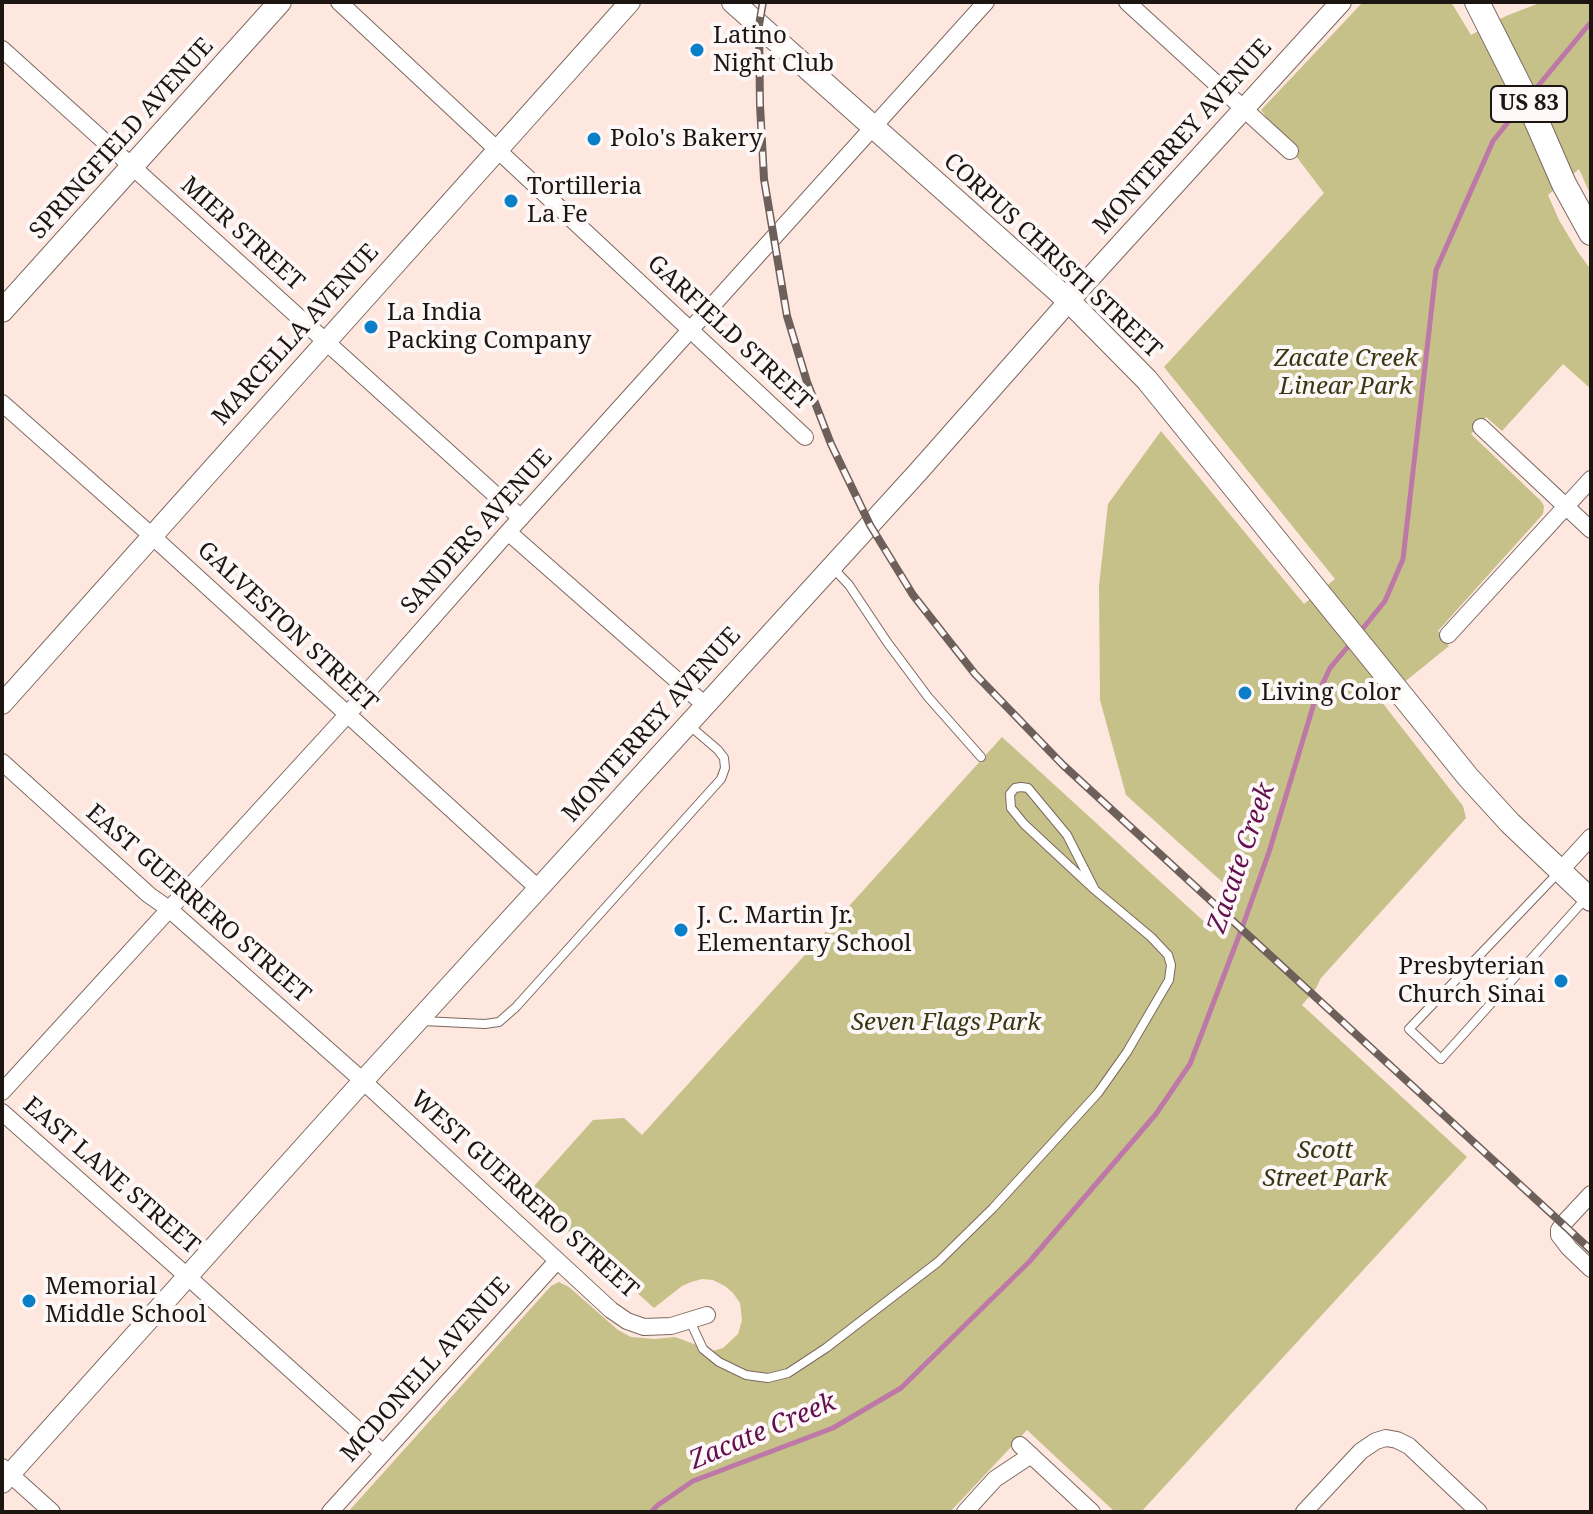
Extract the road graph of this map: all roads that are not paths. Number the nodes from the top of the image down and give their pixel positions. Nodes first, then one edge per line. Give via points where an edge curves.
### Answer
1 (280, 2) edge
2 (339, 2) edge
3 (630, 2) edge
4 (733, 2) edge
5 (986, 2) edge
6 (1127, 2) edge
7 (1341, 2) edge
8 (1477, 2) edge
9 (2, 49) edge
10 (1244, 109) junction
11 (873, 128) junction
12 (498, 149) junction
13 (1290, 151) dead end
14 (132, 167) junction
15 (1591, 233) edge
16 (1069, 301) junction
17 (2, 311) edge
18 (690, 330) junction
19 (326, 341) junction
20 (2, 403) edge
21 (1481, 427) dead end
22 (805, 437) dead end
23 (1591, 479) edge
24 (1566, 506) junction
25 (521, 518) junction
26 (1591, 530) edge
27 (508, 532) junction
28 (152, 536) junction
29 (831, 567) junction
30 (1448, 635) dead end
31 (2, 704) edge
32 (705, 705) junction
33 (347, 715) junction
34 (688, 724) junction
35 (981, 757) dead end
36 (2, 762) edge
37 (1591, 837) edge
38 (1560, 871) junction
39 (539, 889) junction
40 (1095, 890) junction
41 (1589, 898) edge
42 (169, 909) junction
43 (419, 1021) junction
44 (363, 1081) junction
45 (2, 1092) edge
46 (2, 1112) edge
47 (1591, 1194) edge
48 (557, 1261) junction
49 (1591, 1269) edge
50 (188, 1277) junction
51 (707, 1315) dead end
52 (690, 1321) junction
53 (383, 1453) junction
54 (5, 1475) edge
55 (52, 1512) edge
56 (330, 1512) edge
57 (965, 1512) edge
58 (1092, 1512) edge
59 (1304, 1512) edge
60 (1479, 1512) edge

1 - 14 main road, SPRINGFIELD AVENUE
2 - 12 street, GARFIELD STREET
3 - 12 street, MARCELLA AVENUE
4 - 11 main road, CORPUS CHRISTI STREET
5 - 11 street, SANDERS AVENUE
6 - 10 street
7 - 10 street, MONTERREY AVENUE
8 - 15 main road, US 83
9 - 14 street, MIER STREET
10 - 13 street
10 - 16 street, MONTERREY AVENUE
11 - 16 main road, CORPUS CHRISTI STREET
11 - 18 street, SANDERS AVENUE
12 - 18 street, GARFIELD STREET
12 - 19 street, MARCELLA AVENUE
14 - 17 main road, SPRINGFIELD AVENUE
14 - 19 street, MIER STREET
16 - 29 street, MONTERREY AVENUE
16 - 38 main road, CORPUS CHRISTI STREET via 1147,380 1468,777
18 - 22 street, GARFIELD STREET
18 - 25 street, SANDERS AVENUE
19 - 25 street, MIER STREET
19 - 28 street, MARCELLA AVENUE
20 - 28 street, GALVESTON STREET
21 - 24 street
23 - 24 street
24 - 26 street
24 - 30 street
25 - 27 street, SANDERS AVENUE
27 - 32 street
27 - 33 street, SANDERS AVENUE
28 - 31 street, MARCELLA AVENUE
28 - 33 street, GALVESTON STREET
29 - 32 street, MONTERREY AVENUE
29 - 35 lane via 928,697
32 - 34 street, MONTERREY AVENUE
33 - 39 street, GALVESTON STREET
33 - 42 street, SANDERS AVENUE
34 - 39 street, MONTERREY AVENUE
34 - 43 lane via 724,758 721,779 516,1007 499,1022
36 - 42 street, EAST GUERRERO STREET
37 - 38 street
38 - 41 main road, CORPUS CHRISTI STREET
38 - 41 lane via 1409,1029 1441,1059
39 - 43 street, MONTERREY AVENUE
40 - 40 lane via 1011,808 1015,788 1028,788 1067,835
40 - 52 lane via 1168,955 1169,980 1098,1093 993,1208 938,1262 788,1373 768,1378 746,1375 719,1362 703,1349
42 - 44 street, EAST GUERRERO STREET
42 - 45 street, SANDERS AVENUE
43 - 44 street, MONTERREY AVENUE
44 - 48 street, WEST GUERRERO STREET
44 - 50 street, MONTERREY AVENUE
46 - 50 street, EAST LANE STREET
47 - 49 street via 1559,1230 1561,1240
48 - 52 street, WEST GUERRERO STREET via 627,1321 644,1327
48 - 53 street, MCDONELL AVENUE
50 - 53 street, EAST LANE STREET
50 - 54 street, MONTERREY AVENUE
51 - 52 street, WEST GUERRERO STREET
53 - 56 street, MCDONELL AVENUE
54 - 55 street
57 - 58 street via 1025,1450
59 - 60 street via 1361,1451 1386,1438 1409,1446

